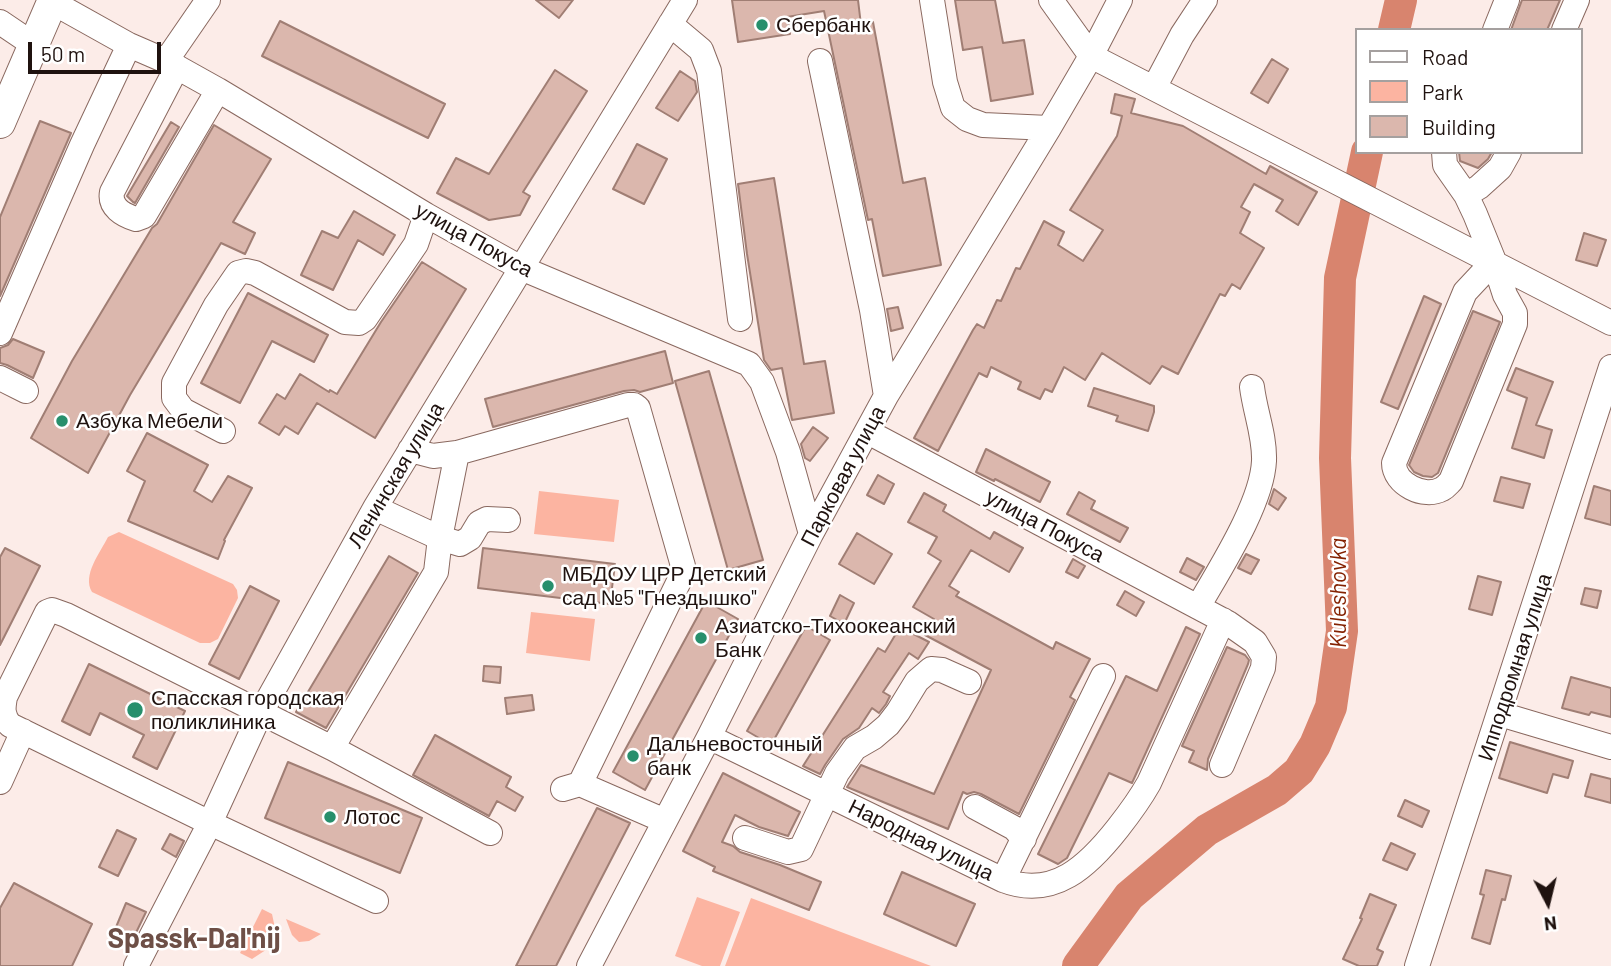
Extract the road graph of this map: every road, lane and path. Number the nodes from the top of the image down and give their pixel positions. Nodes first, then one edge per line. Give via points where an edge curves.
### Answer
1 (208, 0) edge
2 (685, 0) edge
3 (932, 0) edge
4 (1051, 0) edge
5 (1120, 0) edge
6 (1205, 0) edge
7 (1507, 0) edge
8 (1577, 0) edge
9 (53, 1) edge
10 (0, 22) edge
11 (670, 24) junction
12 (1495, 28) edge
13 (1565, 28) edge
14 (34, 45) junction
15 (129, 45) junction
16 (1091, 56) junction
17 (820, 61) dead end
18 (172, 64) junction
19 (1154, 88) junction
20 (218, 90) junction
21 (0, 123) edge
22 (1049, 128) junction
23 (1444, 154) edge
24 (1508, 154) edge
25 (1466, 195) junction
26 (426, 215) junction
27 (1494, 261) junction
28 (521, 268) junction
29 (740, 319) dead end
30 (1611, 323) edge
31 (0, 333) edge
32 (1611, 367) edge
33 (0, 378) edge
34 (1252, 387) dead end
35 (26, 391) dead end
36 (886, 396) junction
37 (223, 431) dead end
38 (868, 432) junction
39 (410, 450) junction
40 (457, 453) junction
41 (375, 508) junction
42 (508, 520) dead end
43 (811, 534) junction
44 (440, 538) junction
45 (1198, 607) junction
46 (1223, 620) junction
47 (1103, 676) dead end
48 (969, 682) dead end
49 (260, 714) junction
50 (1500, 714) junction
51 (23, 731) junction
52 (709, 737) junction
53 (1611, 747) edge
54 (332, 748) junction
55 (1222, 765) dead end
56 (0, 782) edge
57 (827, 794) junction
58 (975, 807) dead end
59 (665, 821) junction
60 (210, 823) junction
61 (490, 833) dead end
62 (746, 838) dead end
63 (1024, 839) junction
64 (1003, 880) junction
65 (376, 901) dead end
66 (136, 966) edge
67 (589, 966) edge
68 (1417, 966) edge

1 - 18 street
2 - 11 street, Ленинская улица
3 - 22 street via 953,107 983,125
4 - 16 street
5 - 16 street, Парковая улица
6 - 19 street
7 - 12 street
8 - 13 street
9 - 14 main road
9 - 15 street, улица Покуса
10 - 14 street
11 - 28 street, Ленинская улица
11 - 29 street via 701,50 709,71
14 - 21 main road
15 - 18 street, улица Покуса
15 - 31 street
16 - 19 street
16 - 22 street, Парковая улица
17 - 36 street
18 - 20 street, улица Покуса
18 - 20 street via 112,192 114,206 128,217 144,216
19 - 27 street
20 - 26 street, улица Покуса
22 - 36 street, Парковая улица
23 - 25 street via 1445,164
24 - 25 street via 1500,169
25 - 27 street
26 - 28 street, улица Покуса
26 - 37 street via 416,244 359,323 345,322 255,273 238,273 174,383 174,398 183,410
27 - 27 street via 1465,292 1394,463 1399,478 1423,492 1434,492 1451,481 1515,324
27 - 30 street
28 - 39 street, Ленинская улица
28 - 43 street, улица Покуса via 749,364 762,382 788,452
32 - 50 street, Ипподромная улица
33 - 35 street
34 - 45 street via 1261,430 1262,481
36 - 38 street, Парковая улица
38 - 43 street, Парковая улица
38 - 45 street, улица Покуса
39 - 40 street via 433,456
39 - 41 street, Ленинская улица
40 - 44 street
40 - 59 street via 628,405 638,408 683,573 571,786
41 - 44 street
41 - 49 street, Ленинская улица
42 - 44 street via 479,523 460,544
43 - 52 street, Парковая улица
44 - 54 street via 436,572
45 - 46 street, улица Покуса
46 - 55 street, улица Покуса via 1255,642 1264,657
46 - 64 street via 1149,783 1099,852 1082,868 1047,884 1016,885
47 - 63 street, Народная улица
48 - 57 street via 942,670 925,673 888,725 855,748
49 - 51 street via 52,610 5,697 5,719
49 - 54 street
49 - 60 street, Ленинская улица
50 - 53 street
50 - 68 street, Ипподромная улица
51 - 56 street
51 - 60 street
52 - 57 street, Народная улица
52 - 59 street, Парковая улица
54 - 61 street
57 - 62 street via 801,849 788,852
57 - 64 street, Народная улица
58 - 63 street via 1014,828
59 - 67 street, Парковая улица
60 - 65 street
60 - 66 street, Ленинская улица
63 - 64 street, Народная улица

